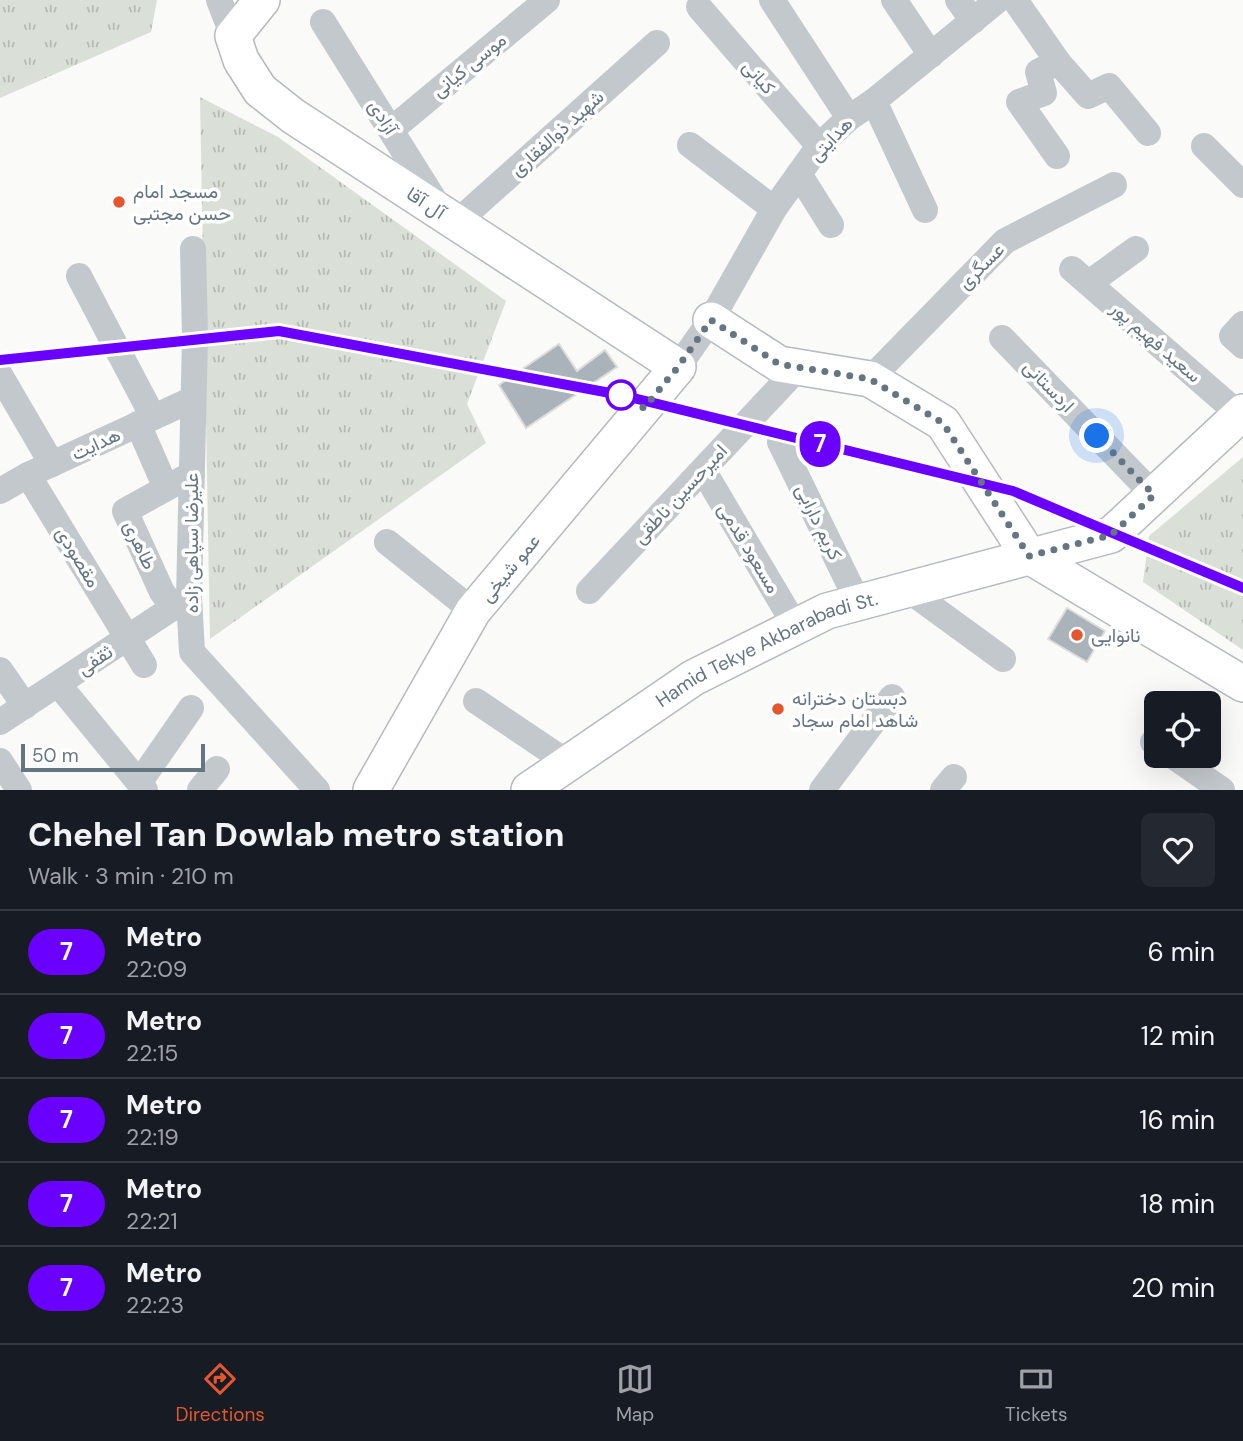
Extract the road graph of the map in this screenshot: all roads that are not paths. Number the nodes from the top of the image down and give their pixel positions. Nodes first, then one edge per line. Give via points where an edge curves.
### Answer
1 (219, 0) edge
2 (262, 0) edge
3 (772, 0) edge
4 (894, 0) edge
5 (998, 0) edge
6 (1015, 0) edge
7 (542, 2) edge
8 (699, 7) dead end
9 (965, 10) edge
10 (323, 22) dead end
11 (233, 36) junction
12 (657, 43) dead end
13 (931, 55) junction
14 (1058, 62) junction
15 (874, 101) junction
16 (849, 118) junction
17 (391, 130) junction
18 (1148, 132) dead end
19 (690, 145) dead end
20 (819, 146) junction
21 (1204, 146) dead end
22 (1056, 156) dead end
23 (799, 174) junction
24 (1114, 185) dead end
25 (1243, 185) edge
26 (775, 209) junction
27 (926, 210) dead end
28 (450, 218) junction
29 (831, 225) dead end
30 (193, 249) dead end
31 (1136, 249) dead end
32 (79, 276) dead end
33 (711, 320) junction
34 (1243, 324) edge
35 (1002, 338) dead end
36 (1243, 346) edge
37 (678, 367) junction
38 (799, 367) junction
39 (0, 375) edge
40 (870, 379) junction
41 (193, 399) junction
42 (1242, 414) edge
43 (146, 421) junction
44 (780, 442) dead end
45 (52, 464) junction
46 (703, 470) junction
47 (192, 474) junction
48 (28, 475) junction
49 (166, 488) junction
50 (0, 491) edge
51 (1154, 495) junction
52 (387, 542) dead end
53 (1029, 556) junction
54 (907, 589) junction
55 (589, 591) dead end
56 (858, 602) junction
57 (181, 603) junction
58 (473, 611) junction
59 (796, 627) junction
60 (127, 638) junction
61 (1003, 659) dead end
62 (144, 665) dead end
63 (0, 670) edge
64 (58, 684) junction
65 (1243, 684) edge
66 (892, 697) dead end
67 (476, 701) dead end
68 (25, 706) junction
69 (191, 708) dead end
70 (0, 722) edge
71 (0, 761) edge
72 (568, 763) junction
73 (1191, 768) edge
74 (142, 786) edge
75 (828, 788) edge
76 (19, 790) edge
77 (317, 790) edge
78 (371, 790) edge
79 (529, 790) edge
80 (1222, 790) edge

1 - 11 street, آل آقا
2 - 11 main road
3 - 16 street
4 - 13 street
5 - 9 street, هدایتی
6 - 14 street
7 - 17 street, موسی کیانی
8 - 20 street, کیانی
9 - 13 street, هدایتی
10 - 17 street, آزادی
11 - 28 main road, آل آقا via 260,90
12 - 28 street, شهید ذوالفقاری
13 - 15 street, هدایتی
14 - 18 street via 1088,96 1109,86
14 - 22 street via 1038,72 1044,93 1019,102
15 - 16 street, هدایتی
15 - 27 street
16 - 20 street, هدایتی
17 - 28 street, آزادی
19 - 26 street
20 - 23 street, هدایتی
21 - 25 street
23 - 26 street, هدایتی
23 - 29 street
24 - 40 street, عسگری via 1005,241
26 - 33 street, هدایتی
28 - 37 main road, آل آقا
30 - 41 street, علیرضا سپاهی زاده
31 - 42 street, سعید فهیم پور via 1080,276
32 - 43 street
33 - 37 street, هدایتی
33 - 38 main road via 779,364
34 - 36 street via 1232,336
35 - 51 street, اردستانی
37 - 58 main road, عمو شیخی
38 - 40 main road
38 - 46 street, امیرحسین ناطقی
39 - 45 street
40 - 53 main road via 943,423
41 - 43 street, هدایت
41 - 47 street, علیرضا سپاهی زاده
42 - 51 main road, Hamid Tekye Akbarabadi St.
43 - 45 street, هدایت
43 - 49 street
44 - 56 street, کریم دارابی
45 - 48 street, هدایت
46 - 55 street, امیرحسین ناطقی
46 - 59 street, مسعود قدمی
47 - 49 street, طاهری
47 - 57 street, علیرضا سپاهی زاده
48 - 50 street, هدایت
48 - 60 street, مقصودی
49 - 57 street, طاهری via 125,511 162,593
51 - 53 main road, Hamid Tekye Akbarabadi St. via 1111,535
52 - 58 street
53 - 54 main road, Hamid Tekye Akbarabadi St.
53 - 65 main road
54 - 56 main road, Hamid Tekye Akbarabadi St.
54 - 61 street
56 - 59 main road, Hamid Tekye Akbarabadi St.
57 - 60 street, ثقفی
57 - 77 street, علیرضا سپاهی زاده via 192,652
58 - 78 main road, عمو شیخی
59 - 72 main road, Hamid Tekye Akbarabadi St. via 693,678
60 - 62 street, مقصودی
60 - 64 street, ثقفی
63 - 68 street
64 - 68 street, ثقفی
64 - 74 street
66 - 75 street
67 - 72 street
68 - 70 street, ثقفی
69 - 74 street
71 - 76 street
72 - 79 main road, Hamid Tekye Akbarabadi St.
73 - 80 street

